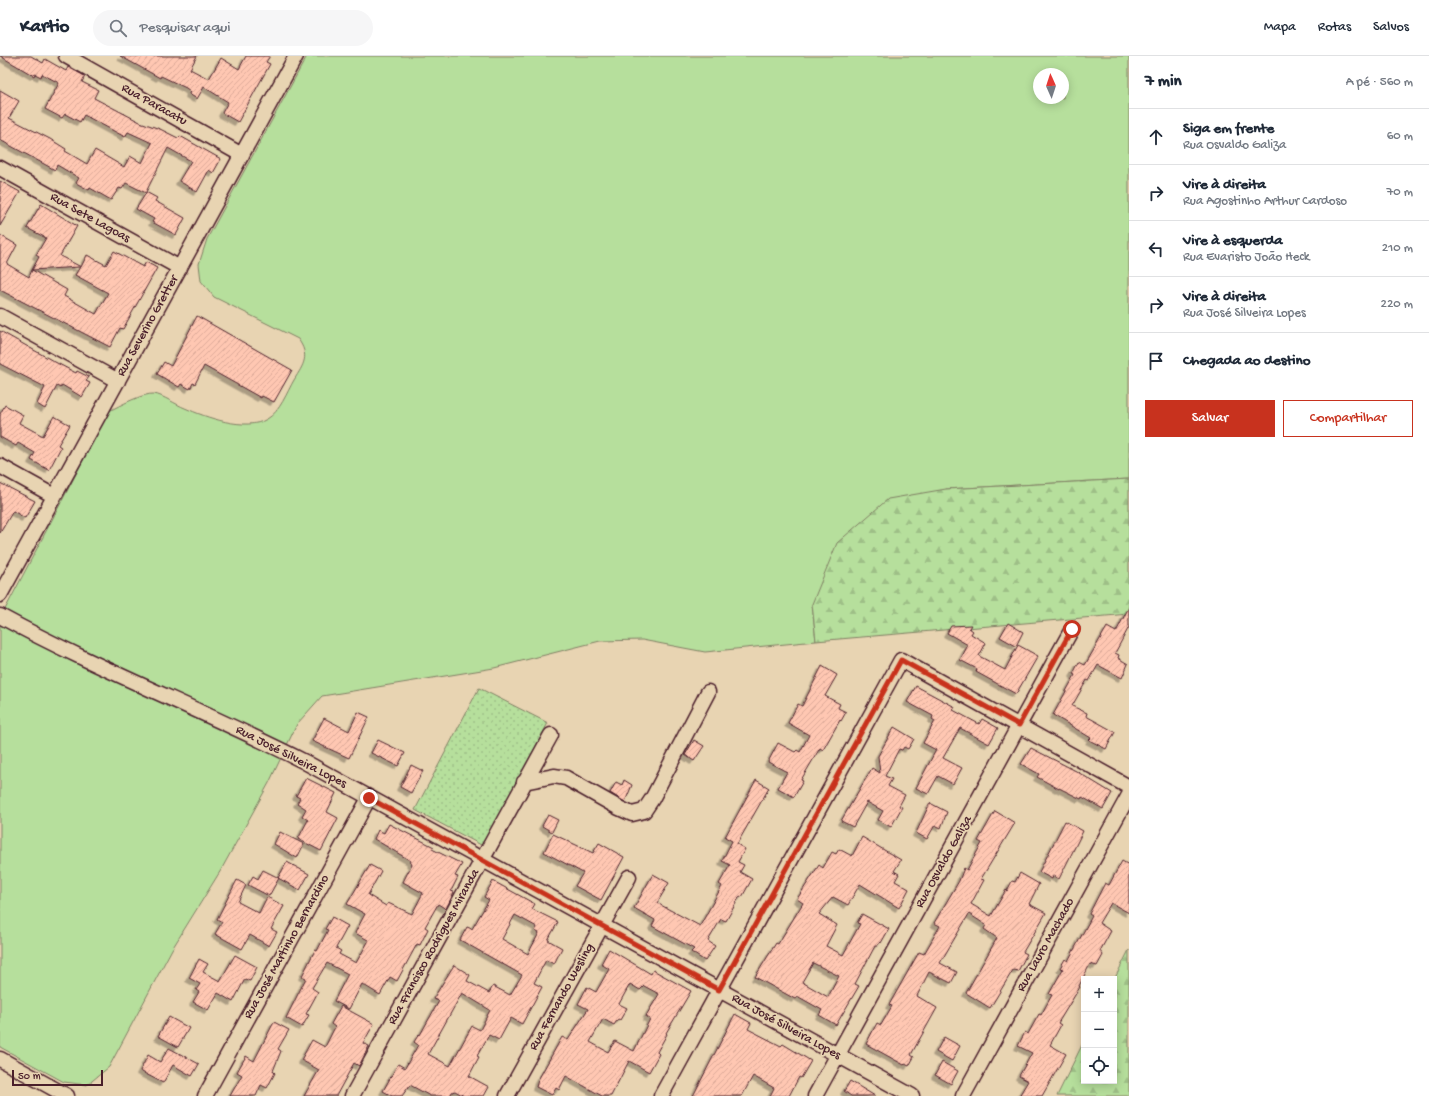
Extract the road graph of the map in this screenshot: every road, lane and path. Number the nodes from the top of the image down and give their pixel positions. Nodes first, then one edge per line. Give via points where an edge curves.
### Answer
1 (66, 56) edge
2 (296, 56) edge
3 (242, 155) junction
4 (0, 168) edge
5 (180, 268) junction
6 (0, 316) edge
7 (118, 381) junction
8 (0, 466) edge
9 (54, 496) junction
10 (0, 595) edge
11 (0, 616) edge
12 (1072, 629) dead end
13 (708, 692) dead end
14 (1019, 725) junction
15 (551, 735) dead end
16 (524, 782) junction
17 (1129, 787) edge
18 (1129, 795) edge
19 (369, 798) junction
20 (482, 860) junction
21 (629, 877) dead end
22 (602, 926) junction
23 (719, 990) junction
24 (838, 1055) junction
25 (0, 1059) edge
26 (68, 1096) edge
27 (205, 1096) edge
28 (352, 1096) edge
29 (507, 1096) edge
30 (660, 1096) edge
31 (815, 1096) edge
32 (912, 1096) edge
33 (963, 1096) edge

1 - 3 street, Rua Paracatu
2 - 3 street, Rua Severino Gretter
3 - 5 street, Rua Severino Gretter
4 - 5 street, Rua Sete Lagoas
5 - 7 street, Rua Severino Gretter
6 - 7 street
7 - 9 street, Rua Severino Gretter
8 - 9 street
9 - 10 street, Rua Severino Gretter
11 - 19 street, Rua José Silveira Lopes via 62,649 271,745
12 - 14 street, Rua Osvaldo Galiza
13 - 16 street via 644,811 632,814 566,778 554,776
14 - 17 street
14 - 23 street via 901,660
14 - 24 street, Rua Osvaldo Galiza
15 - 16 street, Rua Francisco Rodrigues Miranda
16 - 20 street, Rua Francisco Rodrigues Miranda
18 - 33 street, Rua Lauro Machado
19 - 20 street, Rua José Silveira Lopes
19 - 27 street, Rua José Martinho Bernardino
20 - 22 street, Rua José Silveira Lopes
20 - 28 street, Rua Francisco Rodrigues Miranda
21 - 22 street, Rua Fernando Wesling
22 - 23 street, Rua José Silveira Lopes
22 - 29 street, Rua Fernando Wesling
23 - 24 street, Rua José Silveira Lopes
23 - 30 street
24 - 31 street, Rua Osvaldo Galiza
24 - 32 street, Rua José Silveira Lopes
25 - 26 street

